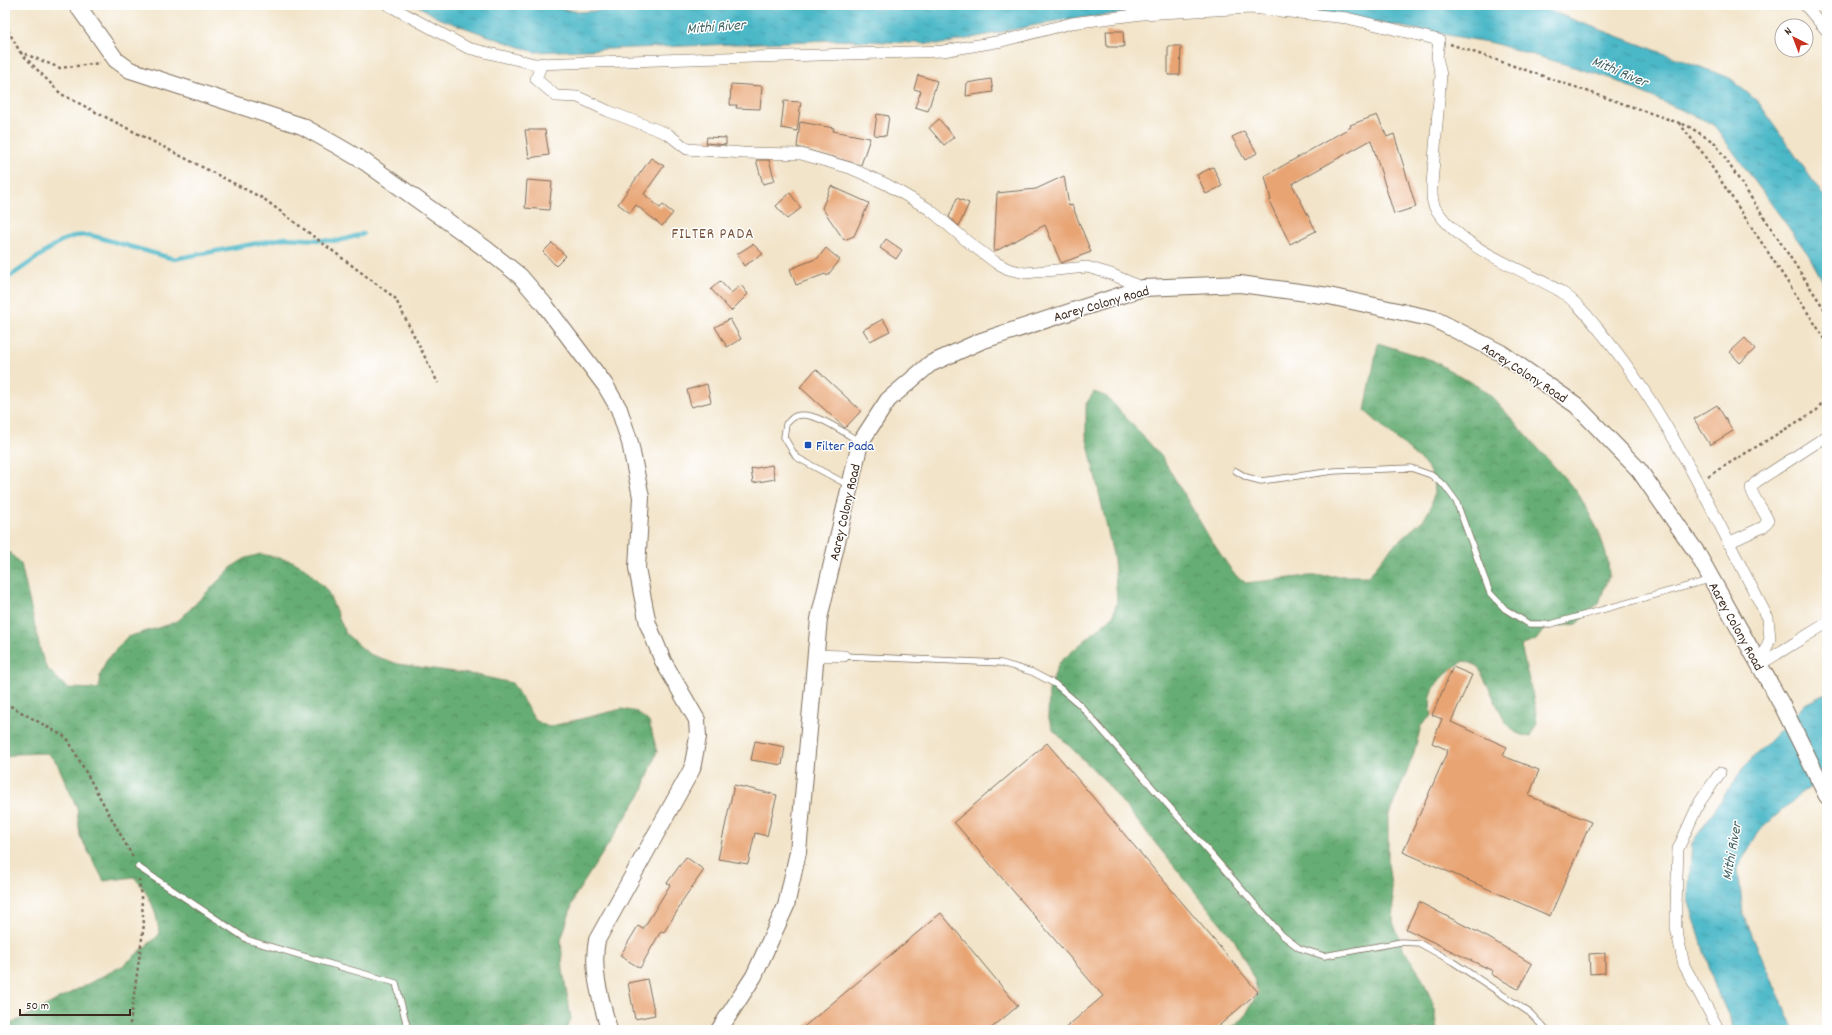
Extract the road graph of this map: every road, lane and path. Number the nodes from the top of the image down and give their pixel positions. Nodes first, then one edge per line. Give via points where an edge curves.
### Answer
1 (77, 5) edge
2 (388, 5) edge
3 (1805, 5) edge
4 (5, 25) edge
5 (1827, 31) edge
6 (1439, 40) junction
7 (20, 52) junction
8 (116, 60) junction
9 (542, 63) junction
10 (1679, 123) junction
11 (1143, 288) junction
12 (1827, 313) edge
13 (1827, 342) edge
14 (438, 383) dead end
15 (1827, 395) edge
16 (1827, 436) edge
17 (860, 442) junction
18 (1236, 471) dead end
19 (1697, 483) junction
20 (850, 486) junction
21 (1728, 543) junction
22 (1712, 579) junction
23 (1827, 624) edge
24 (814, 655) junction
25 (844, 656) joint
26 (1759, 665) junction
27 (5, 703) edge
28 (1720, 773) dead end
29 (1824, 790) edge
30 (138, 867) junction
31 (129, 1030) edge
32 (408, 1030) edge
33 (609, 1030) edge
34 (719, 1030) edge
35 (1546, 1030) edge
36 (1719, 1030) edge

1 - 8 main road
2 - 9 street via 468,48 535,64
3 - 5 street
4 - 7 path
6 - 9 street via 1347,18 1251,8 1142,14 1080,22 1002,41 942,51
6 - 10 path
6 - 19 street via 1437,57 1441,75 1432,184 1432,198 1436,210 1452,228 1484,252 1561,292 1592,320 1631,369
7 - 8 path via 60,68
7 - 14 path via 61,94 264,199 395,298
8 - 33 main road via 130,70 302,126 365,162 520,276 544,304 619,409 630,444 641,497 637,568 648,624 662,661 697,720 698,737 692,769 597,940 593,957
9 - 11 street via 536,79 556,96 578,97 608,112 668,134 687,149 801,154 850,168 929,208 968,242 994,262 1008,269 1025,273 1087,267
10 - 12 path via 1715,143
10 - 13 path via 1702,152
11 - 17 main road, Aarey Colony Road via 980,341 930,364 888,400
11 - 22 main road, Aarey Colony Road via 1240,284 1329,296 1434,319 1494,350 1576,405 1639,470 1697,553
15 - 19 path via 1817,410
16 - 21 street via 1756,482 1751,488 1753,495 1768,521
17 - 20 main road, Aarey Colony Road
17 - 20 lane via 808,415 795,416 786,424 784,437 788,448 796,457
18 - 22 lane via 1246,478 1261,481 1359,469 1411,468 1431,475 1445,486 1456,501 1490,593 1505,609 1529,624 1551,624
19 - 21 street
20 - 24 main road, Aarey Colony Road via 819,619
21 - 26 street via 1768,618 1770,639
22 - 26 main road, Aarey Colony Road
23 - 26 street
24 - 25 street
24 - 34 main road, Aarey Colony Road via 798,852 786,906 754,976
25 - 35 lane via 1001,663 1032,672 1049,681 1080,705 1282,934 1299,948 1324,956 1401,942 1419,944 1453,962 1530,1013
26 - 29 main road, Aarey Colony Road
27 - 30 path via 67,738
28 - 36 street via 1699,803 1678,849 1676,906 1676,928 1684,965
30 - 31 path via 144,924
30 - 32 lane via 248,940 396,982

